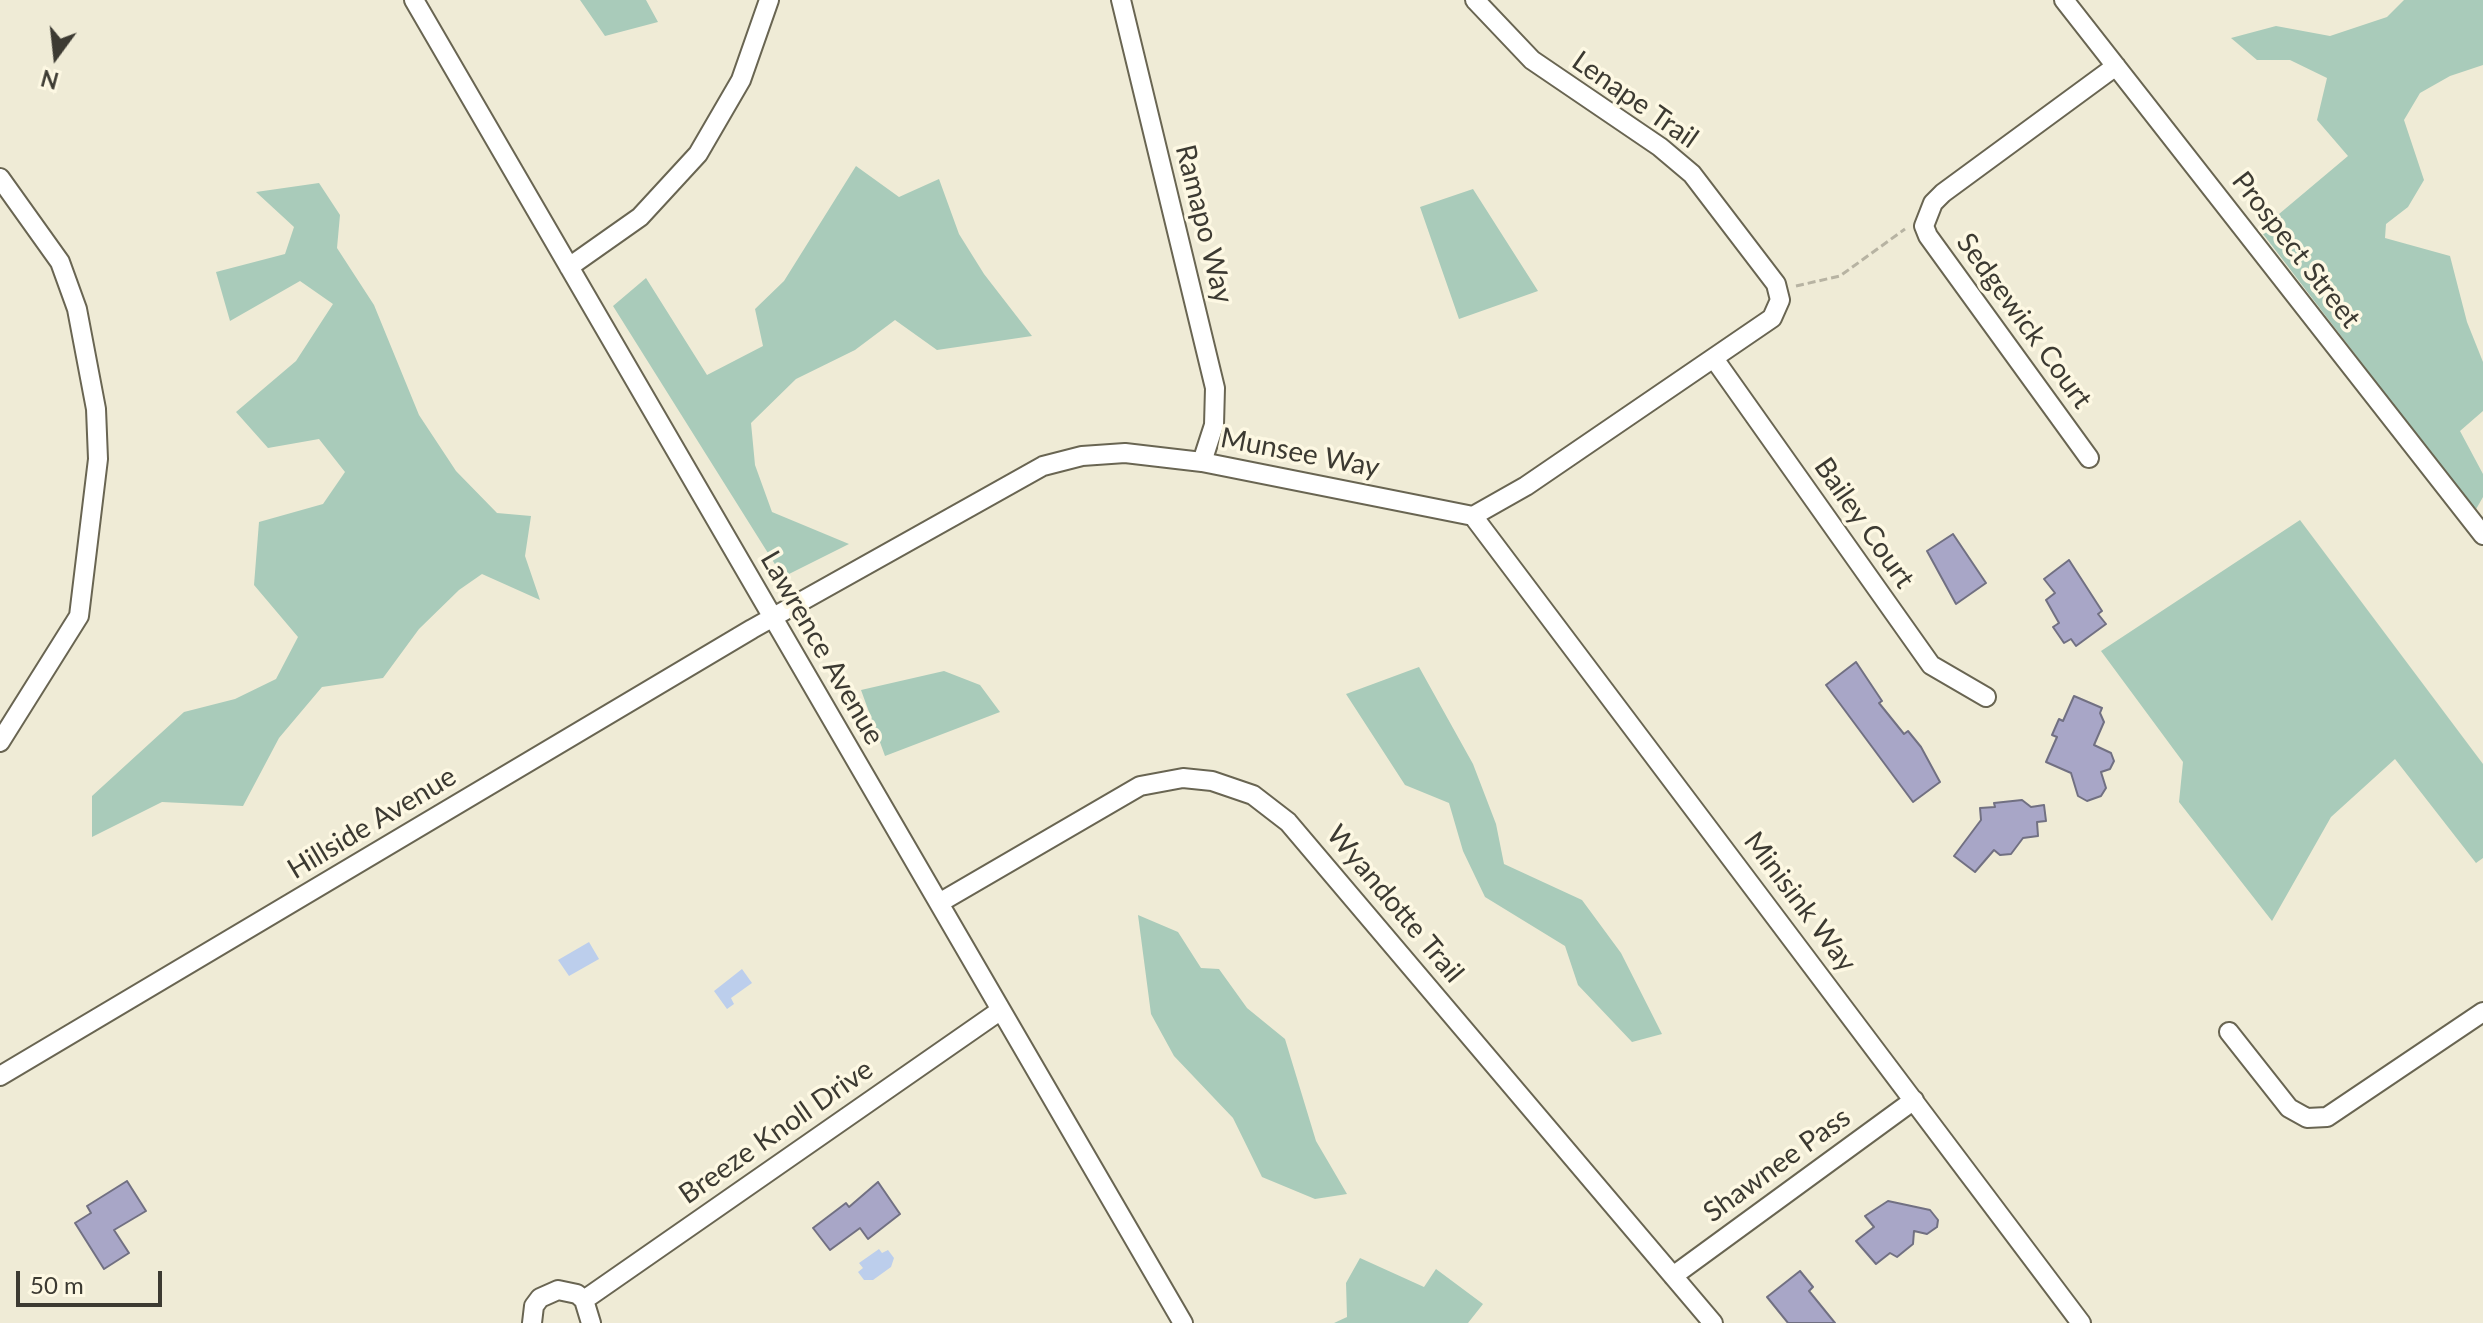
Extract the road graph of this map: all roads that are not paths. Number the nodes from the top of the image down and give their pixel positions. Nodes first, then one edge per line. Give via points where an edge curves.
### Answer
1 (414, 0) edge
2 (769, 0) edge
3 (1121, 0) edge
4 (1475, 0) edge
5 (2064, 0) edge
6 (2116, 66) junction
7 (0, 178) edge
8 (569, 267) junction
9 (1715, 360) junction
10 (2089, 458) dead end
11 (1202, 462) junction
12 (1473, 516) junction
13 (2483, 535) edge
14 (772, 618) junction
15 (1986, 697) dead end
16 (0, 742) edge
17 (939, 903) junction
18 (1001, 1010) junction
19 (2483, 1012) edge
20 (2229, 1032) dead end
21 (0, 1076) edge
22 (1914, 1100) junction
23 (1673, 1276) junction
24 (584, 1300) junction
25 (532, 1323) edge
26 (591, 1323) edge
27 (1183, 1323) edge
28 (1713, 1323) edge
29 (2081, 1323) edge

1 - 8 street, Lawrence Avenue
2 - 8 street via 741,80 698,154 640,217
3 - 11 street, Ramapo Way via 1215,388 1214,425
4 - 9 street, Lenape Trail via 1532,60 1692,174 1779,292 1779,308 1772,318
5 - 6 street, Prospect Street
6 - 10 street, Sedgewick Court via 1943,193 1924,226
6 - 13 street, Prospect Street
7 - 16 street via 60,262 77,309 96,409 98,459 79,616
8 - 14 street, Lawrence Avenue
9 - 12 street
9 - 15 street, Bailey Court via 1931,665
11 - 12 street, Munsee Way
11 - 14 street, Munsee Way via 1125,453 1043,466
12 - 22 street, Minisink Way
14 - 17 street, Lawrence Avenue
14 - 21 street, Hillside Avenue
17 - 18 street, Lawrence Avenue
17 - 23 street, Wyandotte Trail via 1140,786 1183,778 1226,784 1253,795 1288,822
18 - 24 street, Breeze Knoll Drive
18 - 27 street, Lawrence Avenue
19 - 20 street via 2327,1117 2307,1118 2289,1108
22 - 23 street, Shawnee Pass
22 - 29 street, Minisink Way
23 - 28 street, Wyandotte Trail
24 - 25 street via 568,1290 549,1292 534,1306
24 - 26 street

